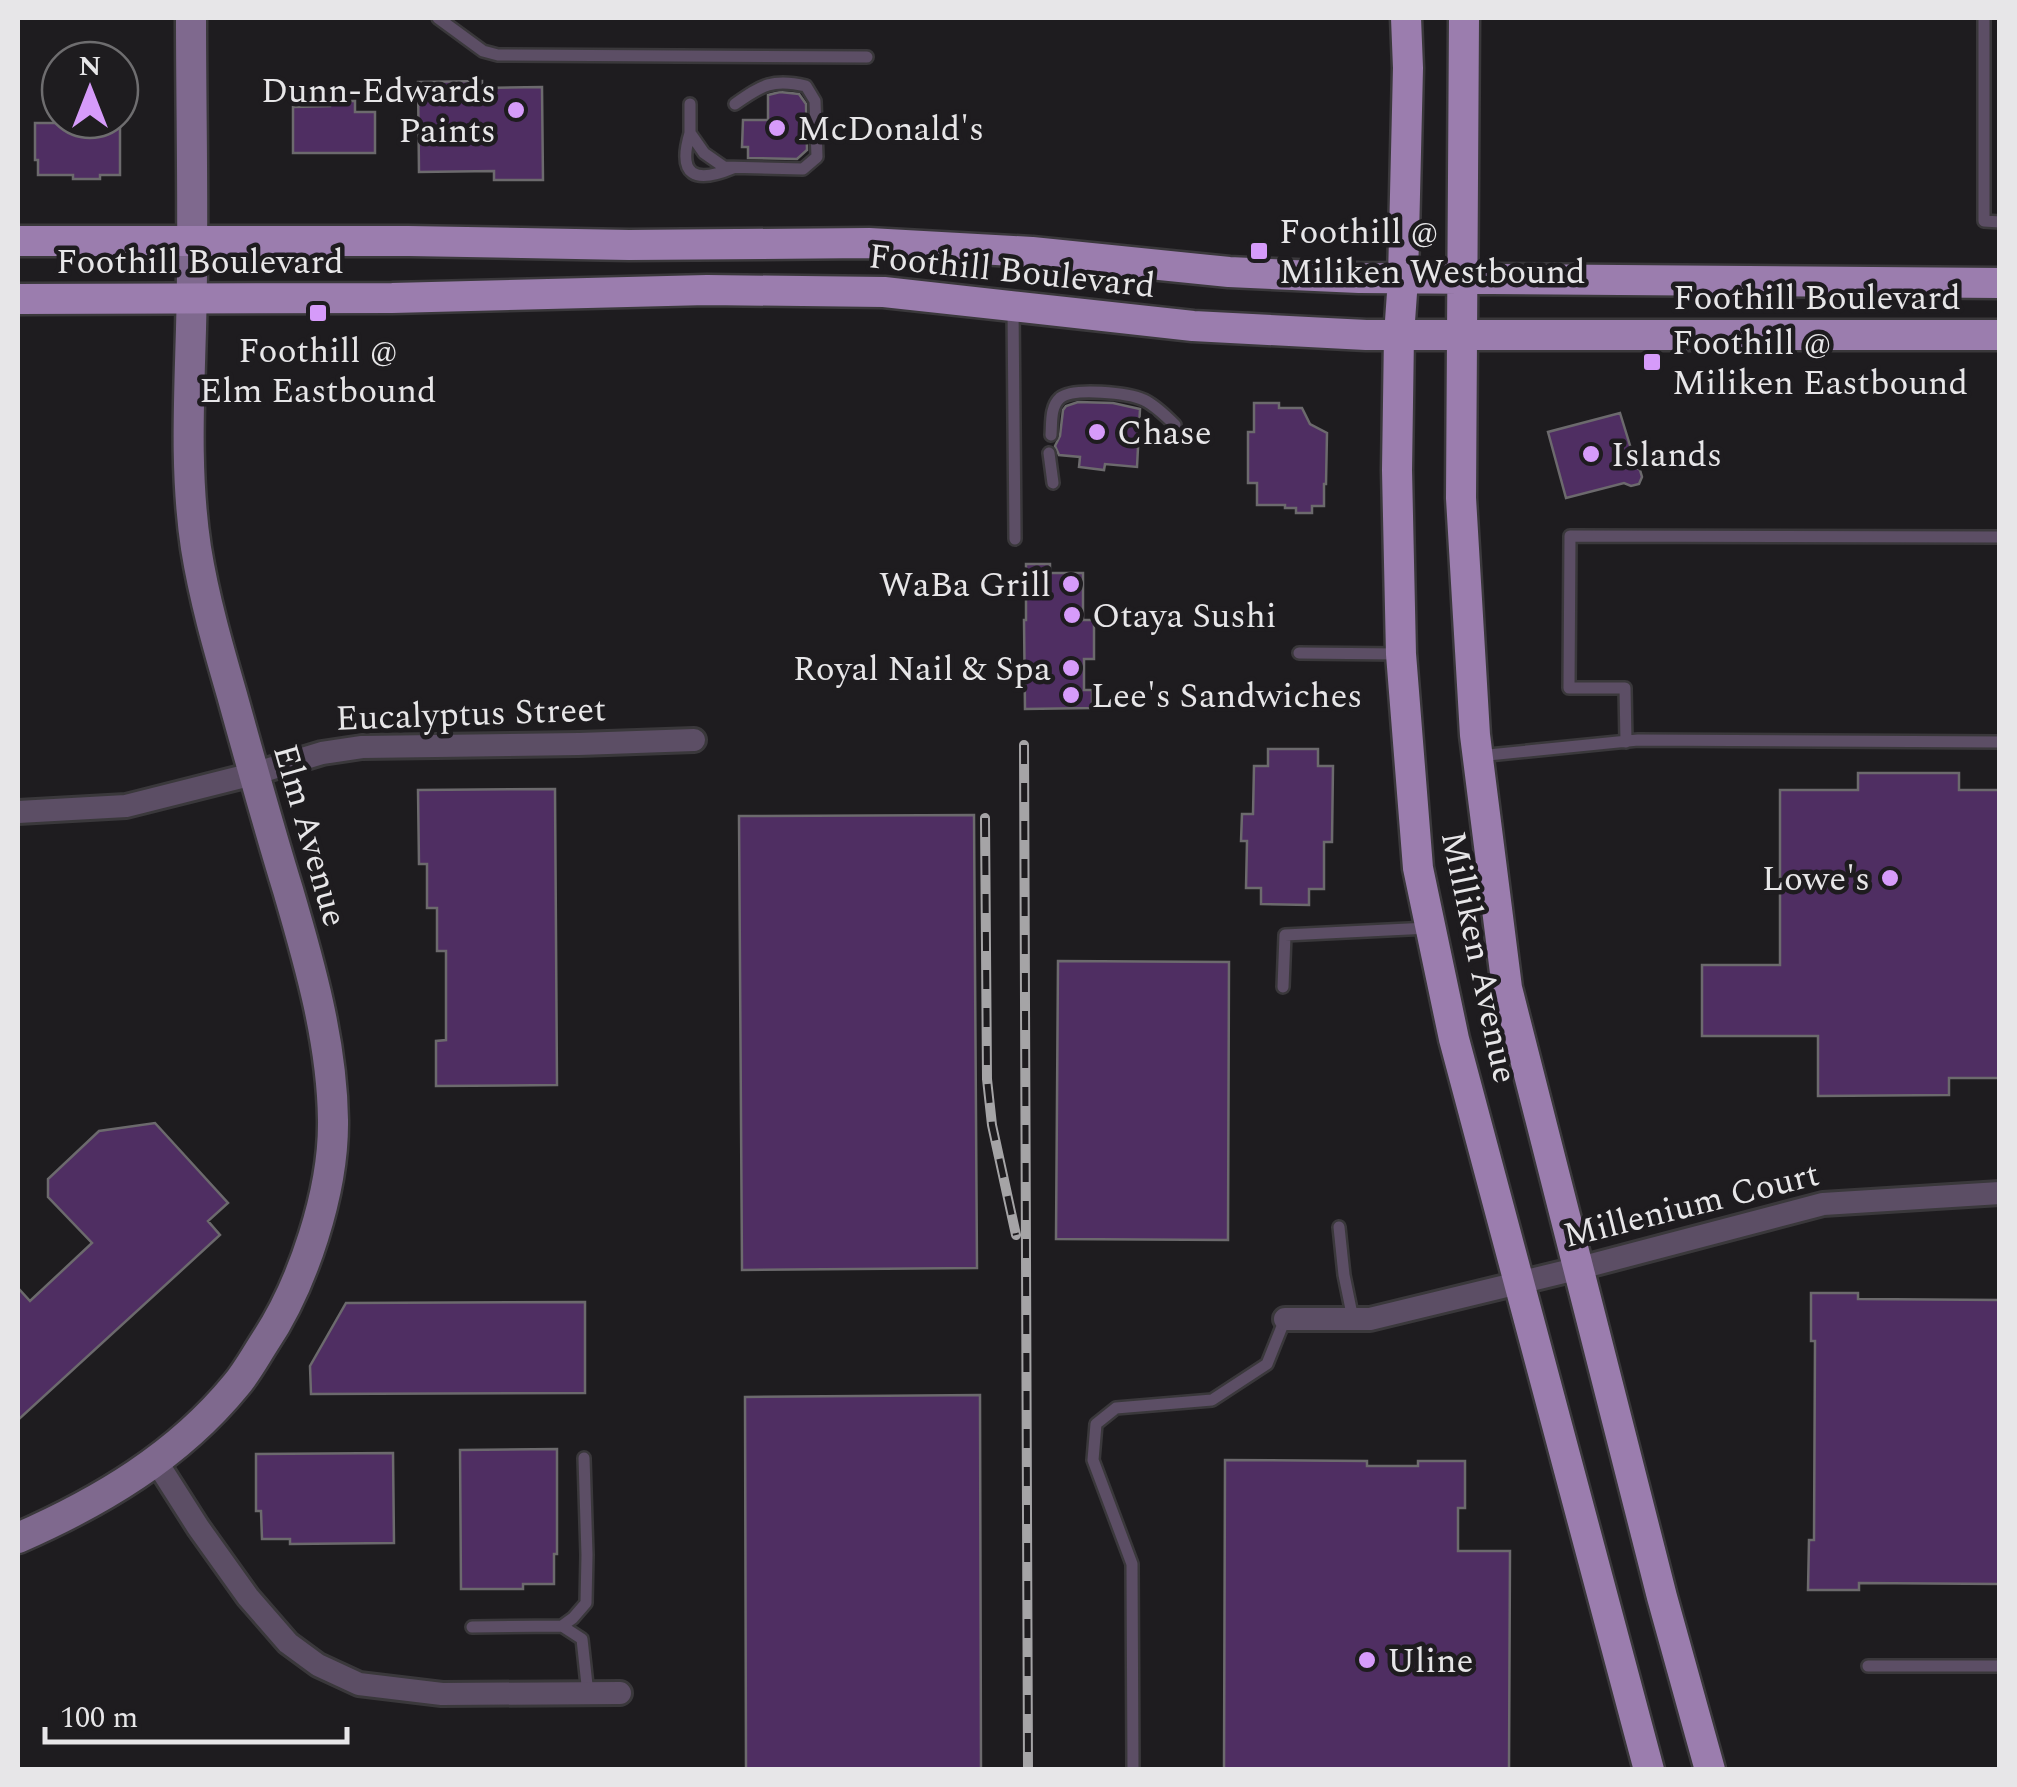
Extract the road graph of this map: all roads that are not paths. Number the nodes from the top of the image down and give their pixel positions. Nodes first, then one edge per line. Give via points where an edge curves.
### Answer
1 (191, 18) edge
2 (438, 18) edge
3 (1406, 18) edge
4 (1464, 18) edge
5 (1984, 18) edge
6 (867, 57) dead end
7 (690, 104) dead end
8 (736, 104) dead end
9 (690, 133) junction
10 (735, 168) junction
11 (2000, 222) edge
12 (18, 242) edge
13 (191, 242) junction
14 (1404, 279) junction
15 (1462, 279) junction
16 (2000, 283) edge
17 (18, 299) edge
18 (191, 299) junction
19 (1014, 306) junction
20 (1399, 335) junction
21 (2000, 335) edge
22 (1463, 336) junction
23 (1175, 425) dead end
24 (1050, 435) dead end
25 (1049, 453) dead end
26 (1053, 483) dead end
27 (2000, 537) edge
28 (1014, 539) dead end
29 (1299, 653) dead end
30 (1402, 654) junction
31 (694, 740) dead end
32 (1626, 742) junction
33 (2000, 742) edge
34 (1478, 756) junction
35 (253, 774) junction
36 (18, 812) edge
37 (1431, 928) junction
38 (1283, 987) dead end
39 (2000, 1193) edge
40 (1339, 1227) dead end
41 (1580, 1268) junction
42 (1519, 1283) junction
43 (1284, 1318) joint
44 (1354, 1318) junction
45 (584, 1458) dead end
46 (156, 1461) junction
47 (18, 1538) edge
48 (562, 1626) junction
49 (472, 1627) dead end
50 (1868, 1666) dead end
51 (2000, 1666) edge
52 (588, 1694) junction
53 (620, 1694) dead end
54 (1133, 1770) edge
55 (1649, 1770) edge
56 (1710, 1770) edge

1 - 13 street, Elm Avenue
2 - 6 lane via 498,56
3 - 14 main road, Milliken Avenue
4 - 15 main road, Milliken Avenue
5 - 11 lane via 1984,221
7 - 9 lane
8 - 10 lane via 772,83 806,86 815,102 817,157 803,169
9 - 10 lane via 704,153
9 - 10 lane via 684,152 698,176
12 - 13 main road, Foothill Boulevard
13 - 14 main road, Foothill Boulevard via 900,244 1229,272
13 - 18 street, Elm Avenue
14 - 15 main road, Foothill Boulevard
14 - 20 main road, Milliken Avenue
15 - 16 main road, Foothill Boulevard
15 - 22 main road, Milliken Avenue
17 - 18 main road, Foothill Boulevard
18 - 19 main road, Foothill Boulevard via 778,290 884,292
18 - 35 street, Elm Avenue via 189,470 196,546
19 - 20 main road, Foothill Boulevard via 1193,326
19 - 28 lane
20 - 22 main road, Foothill Boulevard
20 - 30 main road, Milliken Avenue
21 - 22 main road, Foothill Boulevard
22 - 34 main road, Milliken Avenue via 1461,498
23 - 24 lane via 1143,399 1070,392 1057,400
25 - 26 lane
27 - 32 lane via 1570,536 1569,688 1625,688
29 - 30 lane
30 - 37 main road, Milliken Avenue via 1418,868
31 - 35 street, Eucalyptus Street via 362,748
32 - 33 lane
32 - 34 lane
34 - 41 main road, Milliken Avenue via 1507,988
35 - 36 street, Eucalyptus Street via 126,806
35 - 46 street, Elm Avenue via 308,958 325,1042 333,1126 328,1172 312,1241 276,1326 238,1383
37 - 38 lane via 1285,935
37 - 42 main road, Milliken Avenue
39 - 41 street, Millenium Court via 1823,1204
40 - 44 lane
41 - 42 street, Millenium Court
41 - 56 main road, Milliken Avenue
42 - 44 street, Millenium Court
42 - 55 main road, Milliken Avenue
43 - 44 street, Millenium Court
43 - 54 lane via 1268,1364 1212,1400 1116,1408 1096,1424 1093,1460 1132,1564
45 - 48 lane via 586,1604
46 - 47 street, Elm Avenue
46 - 52 street via 248,1597 288,1643 318,1664 360,1684 442,1694
48 - 49 lane
48 - 52 lane via 582,1640
50 - 51 lane
52 - 53 street

